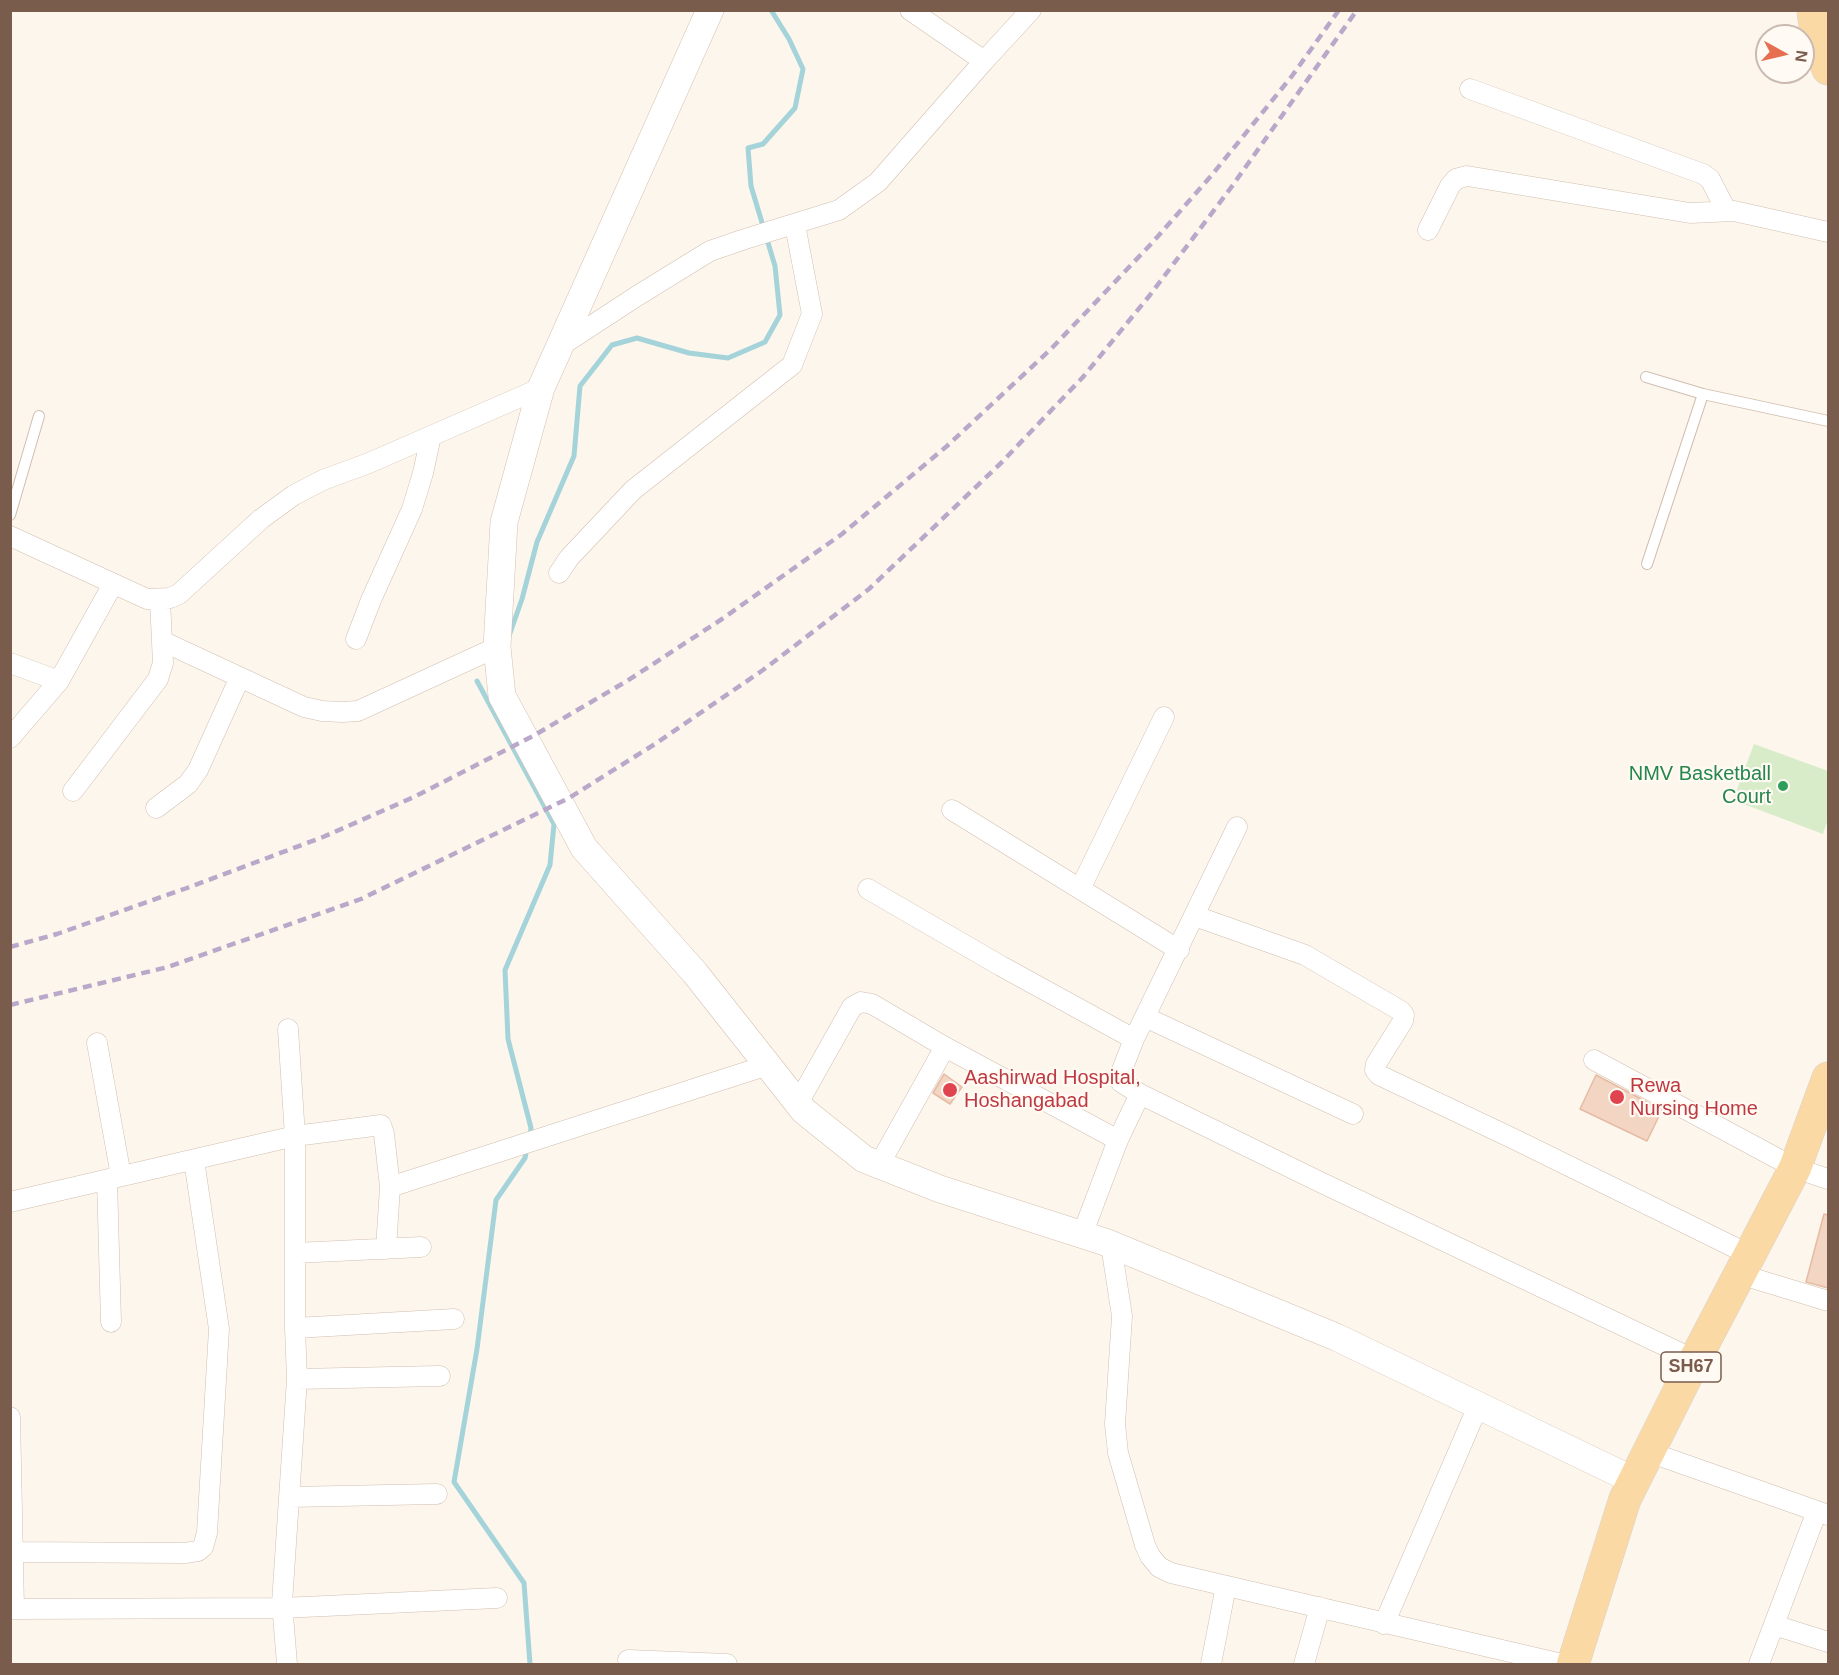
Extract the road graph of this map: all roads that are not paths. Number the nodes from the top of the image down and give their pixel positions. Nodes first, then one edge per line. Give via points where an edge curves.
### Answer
1 (710, 10) edge
2 (910, 10) edge
3 (1031, 10) edge
4 (1813, 10) edge
5 (984, 61) junction
6 (1828, 69) edge
7 (1470, 89) dead end
8 (1726, 210) junction
9 (788, 226) junction
10 (1428, 230) dead end
11 (1828, 232) edge
12 (560, 347) junction
13 (1646, 376) dead end
14 (541, 388) junction
15 (1703, 394) junction
16 (39, 416) dead end
17 (1828, 421) edge
18 (431, 436) junction
19 (10, 515) edge
20 (10, 536) edge
21 (1647, 564) dead end
22 (559, 573) dead end
23 (113, 584) junction
24 (160, 600) junction
25 (356, 639) dead end
26 (162, 641) junction
27 (497, 646) junction
28 (10, 663) edge
29 (240, 677) junction
30 (59, 681) junction
31 (1164, 717) dead end
32 (10, 738) edge
33 (73, 791) dead end
34 (156, 808) dead end
35 (952, 810) dead end
36 (1237, 828) dead end
37 (868, 889) dead end
38 (1080, 889) junction
39 (1195, 916) junction
40 (1179, 950) junction
41 (1145, 1017) junction
42 (288, 1029) dead end
43 (1134, 1040) junction
44 (97, 1043) dead end
45 (945, 1047) junction
46 (1594, 1060) dead end
47 (768, 1065) junction
48 (1828, 1078) edge
49 (1140, 1094) junction
50 (798, 1103) junction
51 (1353, 1114) dead end
52 (295, 1136) junction
53 (1118, 1140) junction
54 (194, 1160) junction
55 (879, 1165) junction
56 (1795, 1168) junction
57 (114, 1178) junction
58 (1828, 1179) edge
59 (390, 1186) junction
60 (10, 1202) edge
61 (1082, 1235) junction
62 (1111, 1245) junction
63 (421, 1247) dead end
64 (386, 1249) junction
65 (295, 1253) junction
66 (1744, 1264) junction
67 (1828, 1301) edge
68 (454, 1319) dead end
69 (111, 1322) dead end
70 (295, 1328) junction
71 (1695, 1360) junction
72 (440, 1376) dead end
73 (297, 1379) junction
74 (1478, 1406) junction
75 (10, 1418) edge
76 (1649, 1452) junction
77 (11, 1466) edge
78 (1635, 1481) junction
79 (437, 1494) dead end
80 (289, 1497) junction
81 (1823, 1513) edge
82 (12, 1552) edge
83 (1227, 1586) junction
84 (497, 1598) dead end
85 (1320, 1607) junction
86 (282, 1608) junction
87 (12, 1609) edge
88 (1384, 1624) junction
89 (1774, 1625) junction
90 (1828, 1642) edge
91 (628, 1660) dead end
92 (287, 1665) edge
93 (727, 1665) edge
94 (1211, 1665) edge
95 (1304, 1665) edge
96 (1562, 1665) edge
97 (1573, 1665) edge
98 (1759, 1665) edge

1 - 12 street
2 - 5 street
3 - 5 street
4 - 6 main road via 1817,44
5 - 9 street via 878,182 839,210
7 - 8 street via 1703,174 1710,179
8 - 10 street via 1690,213 1467,176 1450,186
8 - 11 street
9 - 12 street via 710,251
9 - 22 street via 812,314 792,365 633,490
12 - 14 street
13 - 15 lane
14 - 18 street
14 - 27 street via 504,522
15 - 17 lane
15 - 21 lane
16 - 19 lane
18 - 24 street via 294,495 261,519 179,594
18 - 25 street via 412,509
20 - 23 street
23 - 24 street via 147,599
23 - 30 street
24 - 26 street
26 - 29 street
26 - 33 street via 163,663 158,679
27 - 29 street via 358,711 304,707
27 - 47 street via 502,696 584,848 695,973
28 - 30 street
29 - 34 street via 198,770 188,784
30 - 32 street
31 - 38 street
35 - 38 street
36 - 39 street
37 - 43 street
38 - 40 street
39 - 40 street
39 - 66 street via 1305,955 1401,1011 1402,1021 1376,1064 1379,1075 1514,1139
40 - 41 street
41 - 43 street
41 - 51 street
42 - 52 street
43 - 49 street via 1120,1075 1125,1086
44 - 57 street
45 - 50 street via 872,1004 861,1002 852,1007
45 - 53 street
45 - 55 street
46 - 56 street
47 - 50 street
47 - 59 street
48 - 56 main road, SH67
49 - 53 street
49 - 71 street
50 - 55 street via 864,1159
52 - 54 street
52 - 59 street via 381,1125
52 - 65 street
53 - 61 street
54 - 57 street
54 - 82 street via 219,1329 203,1547 186,1553
55 - 61 street
56 - 58 street
56 - 66 main road, SH67
57 - 60 street
57 - 69 street
59 - 64 street
61 - 62 street
62 - 74 street via 1336,1337
62 - 83 street via 1122,1316 1115,1424 1118,1453 1145,1545 1159,1567 1171,1573
63 - 64 street
64 - 65 street
65 - 70 street
66 - 67 street
66 - 71 main road, SH67
68 - 70 street
70 - 73 street
71 - 76 main road, SH67
72 - 73 street
73 - 80 street
74 - 78 street
74 - 88 street
75 - 77 street
76 - 78 main road, SH67
76 - 81 street
77 - 82 street
78 - 97 main road, SH67 via 1625,1499
79 - 80 street
80 - 86 street
81 - 89 street
82 - 87 street
83 - 85 street
83 - 94 street
84 - 86 street
85 - 88 street
85 - 95 street
86 - 87 street
86 - 92 street
88 - 96 street
89 - 90 street
89 - 98 street
91 - 93 street

